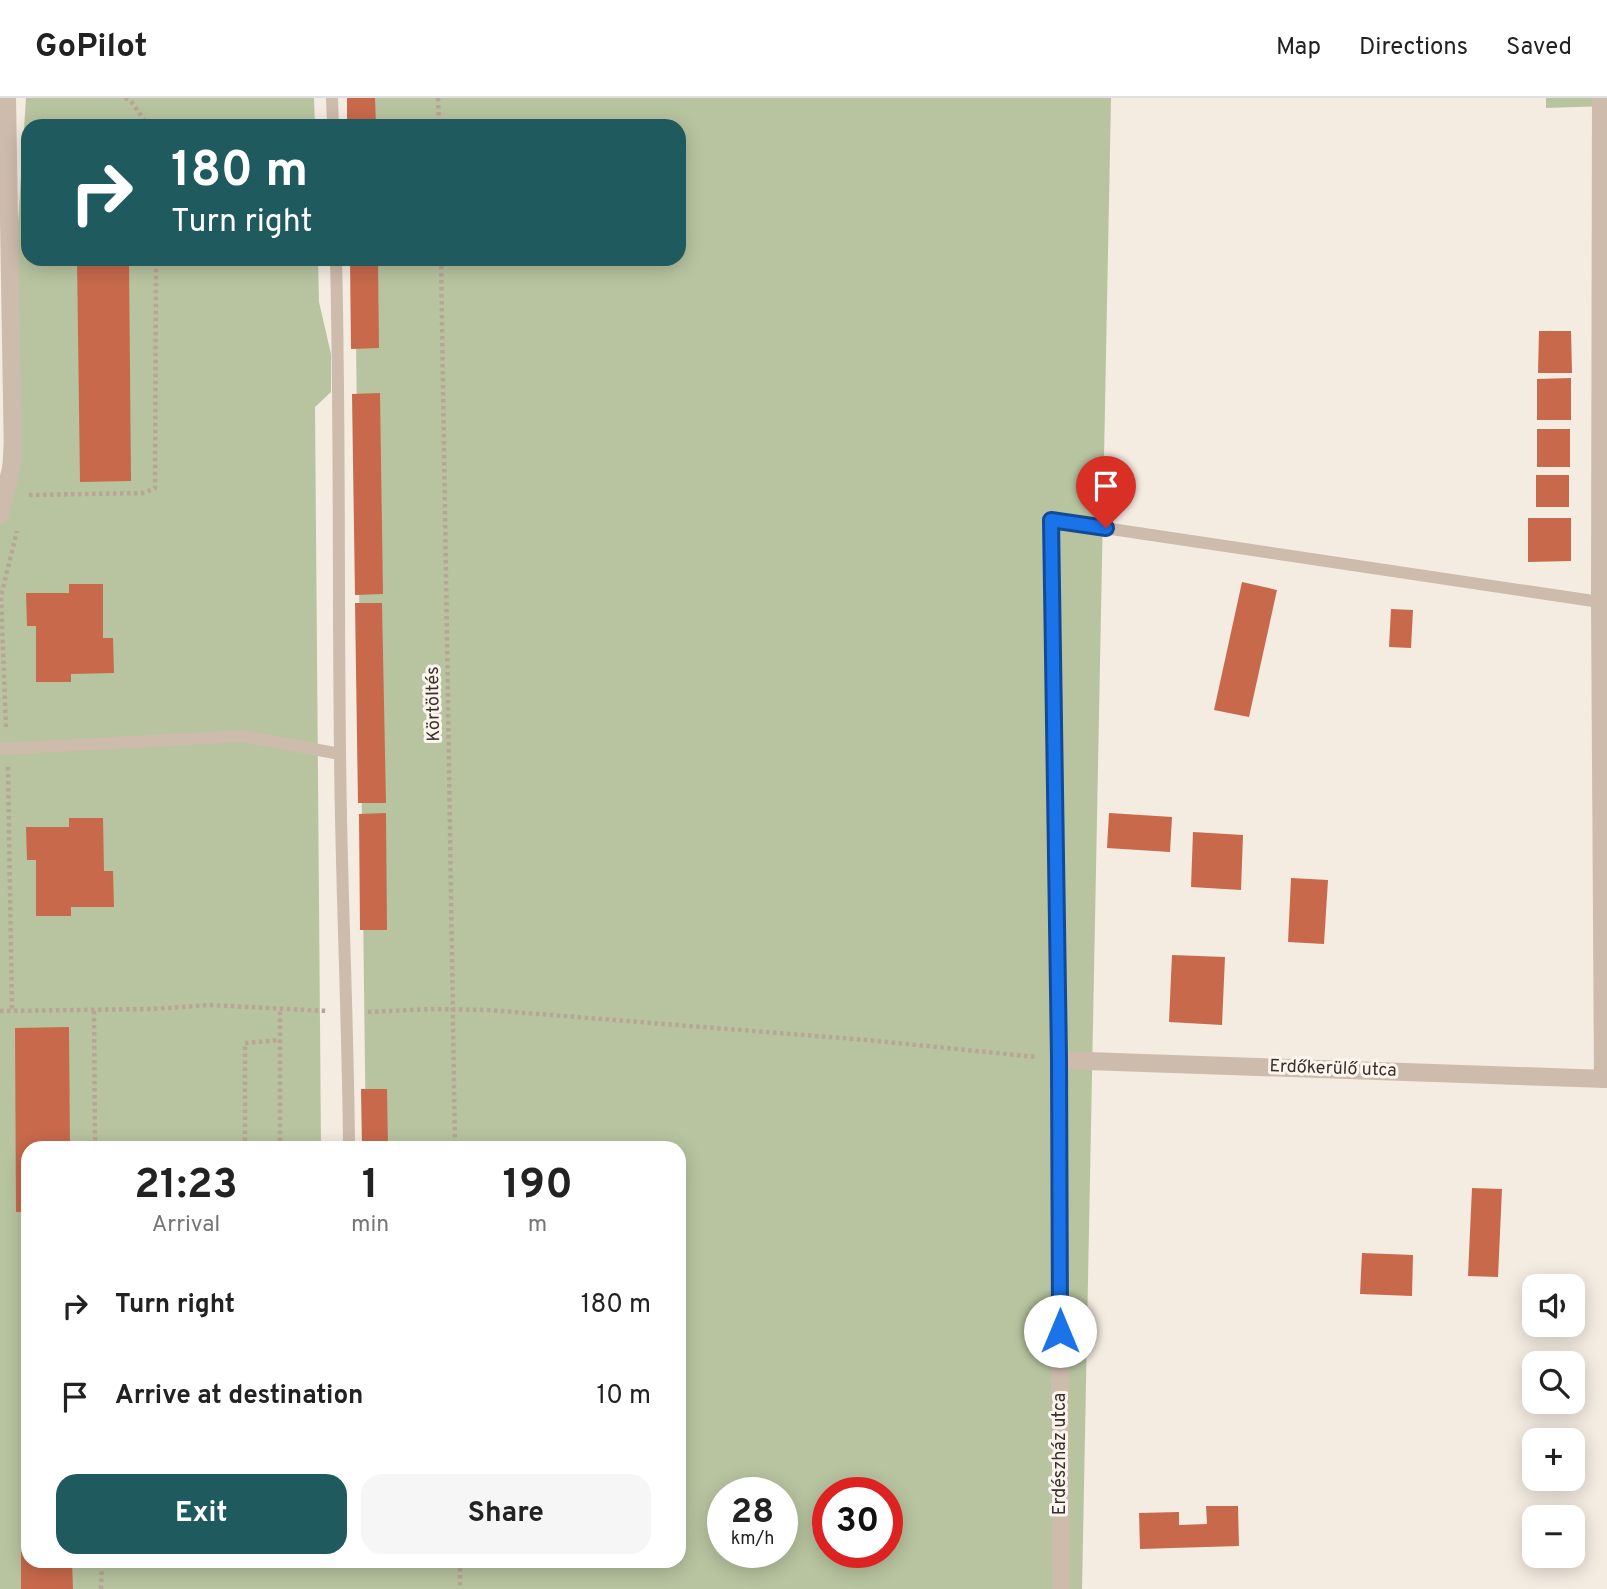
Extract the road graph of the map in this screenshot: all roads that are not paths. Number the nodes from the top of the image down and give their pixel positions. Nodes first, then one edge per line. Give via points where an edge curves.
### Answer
1 (7, 98) edge
2 (332, 98) edge
3 (1601, 98) edge
4 (333, 119) edge
5 (336, 266) edge
6 (0, 515) edge
7 (1051, 520) joint
8 (1600, 602) junction
9 (4, 748) edge
10 (340, 754) junction
11 (1059, 1059) junction
12 (1605, 1079) edge
13 (349, 1141) edge
14 (1061, 1589) edge

1 - 6 street via 13,460
2 - 4 lane
3 - 8 street
5 - 10 lane
7 - 8 lane
7 - 11 street, Erdészház utca
8 - 12 street
9 - 10 lane via 244,736
10 - 13 lane
11 - 12 street, Erdőkerülő utca
11 - 14 street, Erdészház utca

